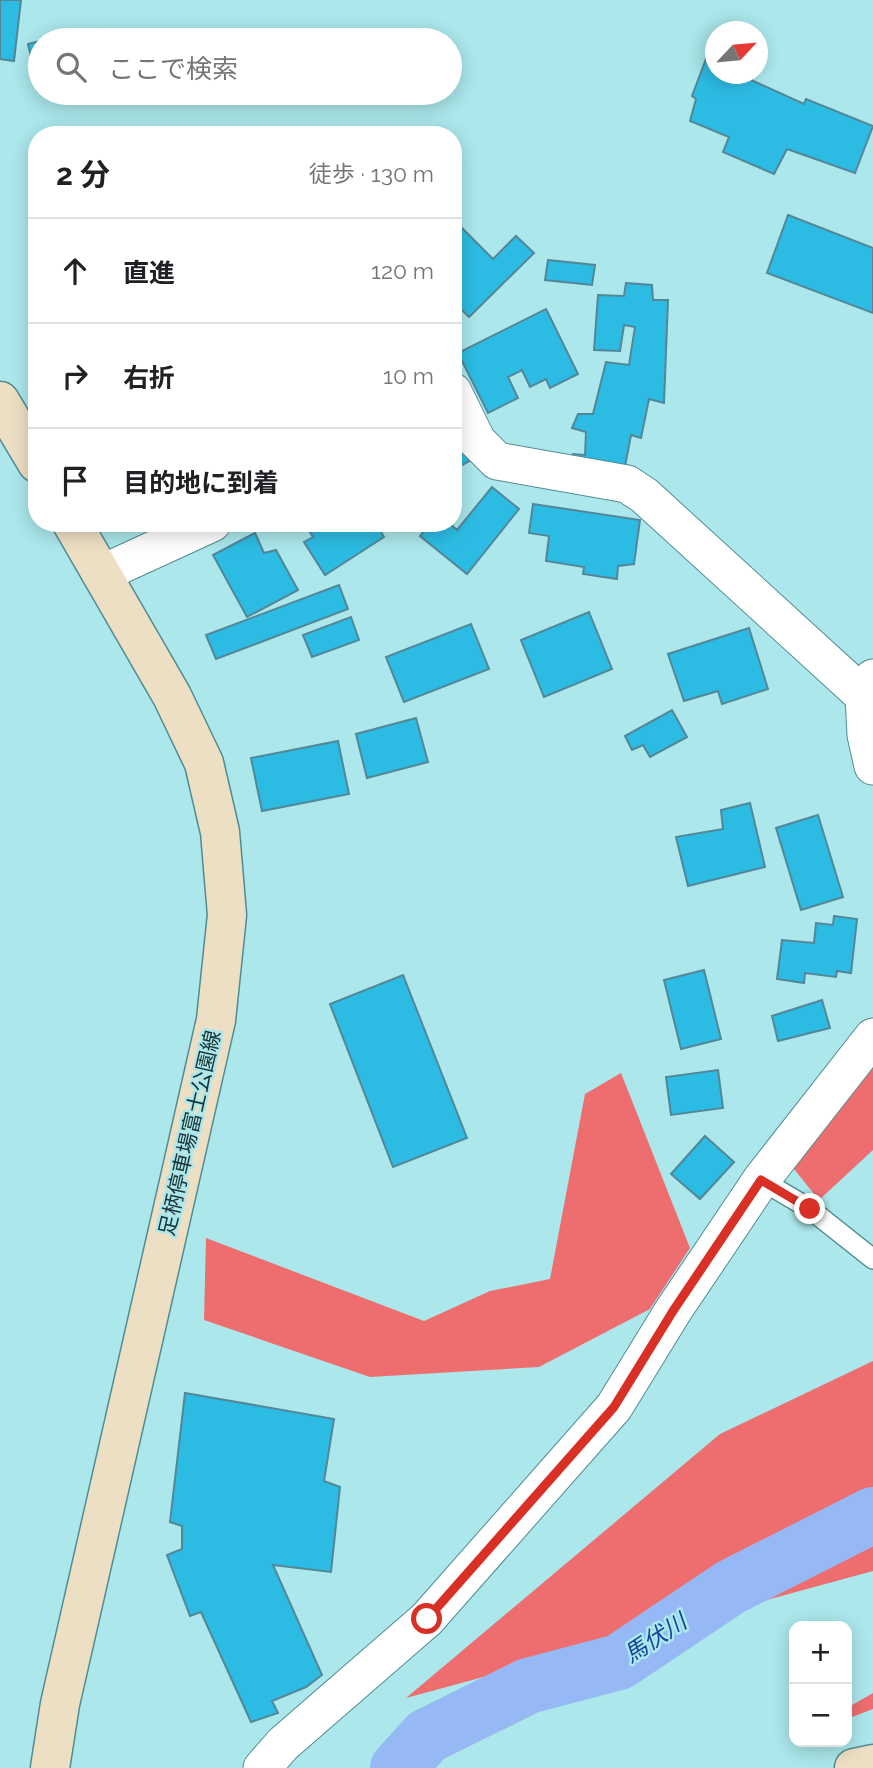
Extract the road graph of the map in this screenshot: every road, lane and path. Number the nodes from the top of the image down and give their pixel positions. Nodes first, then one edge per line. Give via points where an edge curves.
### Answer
1 (0, 401) edge
2 (462, 410) edge
3 (28, 448) edge
4 (77, 532) edge
5 (192, 532) edge
6 (101, 574) junction
7 (868, 687) edge
8 (873, 766) edge
9 (873, 1037) edge
10 (761, 1180) junction
11 (873, 1259) edge
12 (873, 1764) edge
13 (50, 1768) edge
14 (262, 1768) edge
15 (854, 1768) edge

1 - 3 main road
2 - 7 street via 477,441 497,461 627,484 645,496
4 - 6 main road, 足柄停車場富士公園線
5 - 6 street
6 - 13 main road, 足柄停車場富士公園線 via 172,696 204,764 220,832 227,915 216,1020 60,1704
7 - 8 street via 866,735
9 - 10 street
10 - 11 lane via 810,1209
10 - 14 street via 614,1407 427,1619 283,1744
12 - 15 main road

